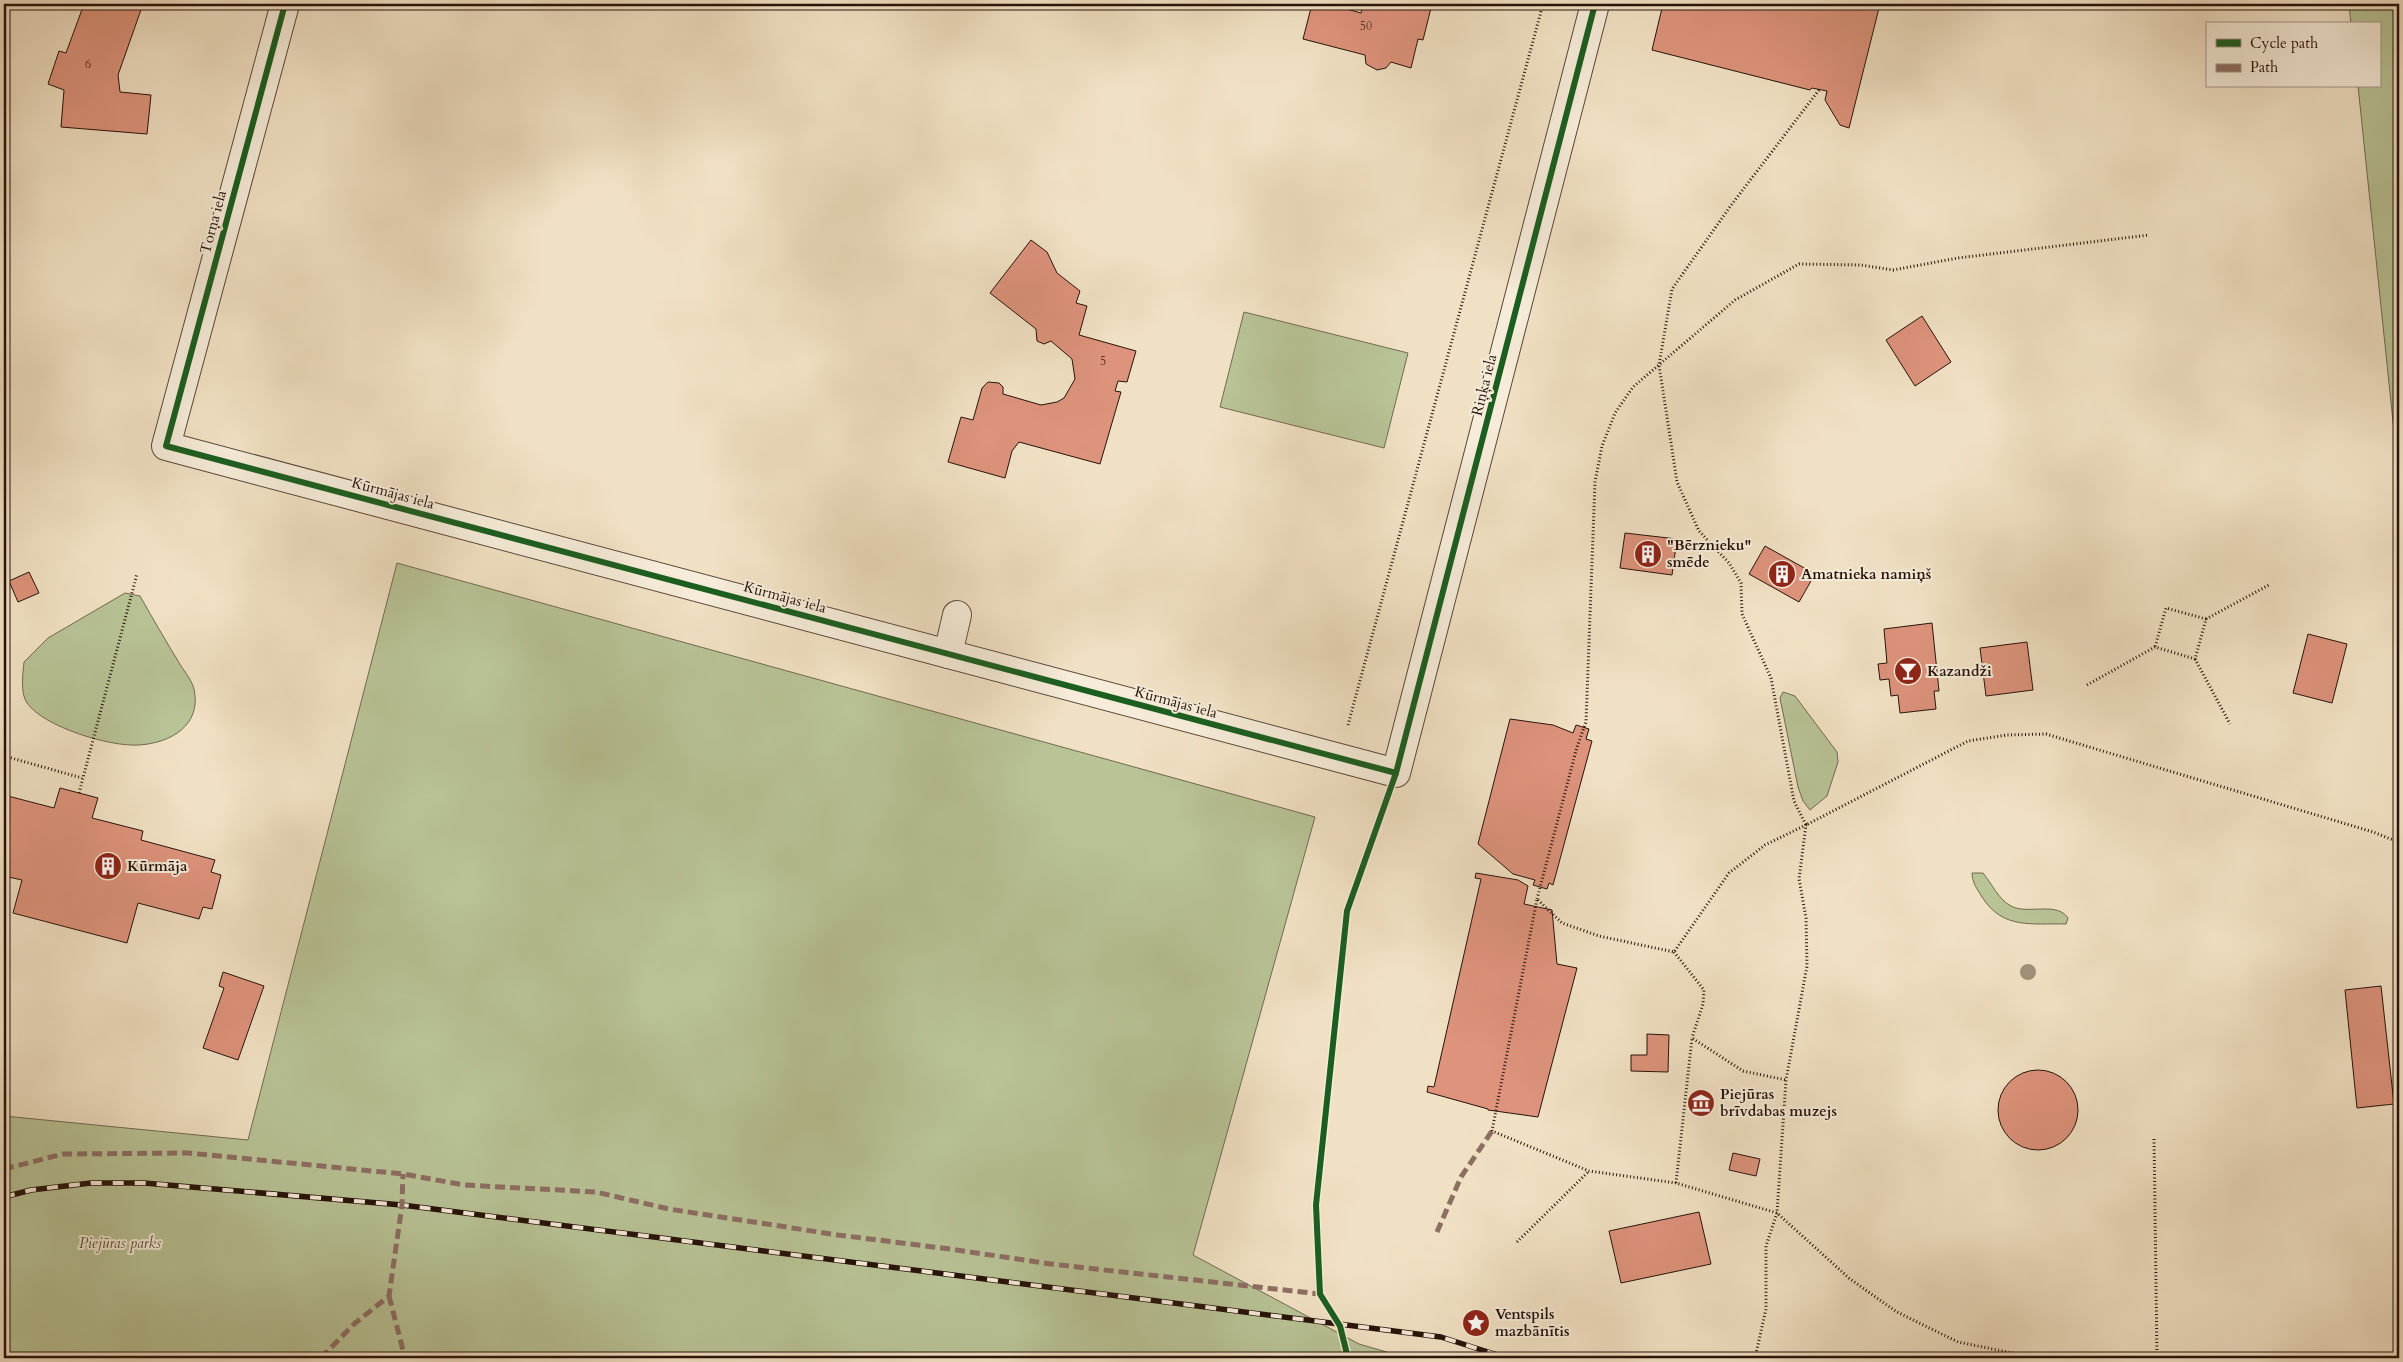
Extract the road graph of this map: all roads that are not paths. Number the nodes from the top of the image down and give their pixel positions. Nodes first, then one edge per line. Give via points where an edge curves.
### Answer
1 (285, 4) edge
2 (1595, 4) edge
3 (166, 446) joint
4 (957, 615) dead end
5 (948, 654) junction
6 (1396, 773) joint

1 - 3 street, Torņa iela
2 - 6 street, Riņķa iela
3 - 5 street, Kūrmājas iela
4 - 5 street
5 - 6 street, Kūrmājas iela

